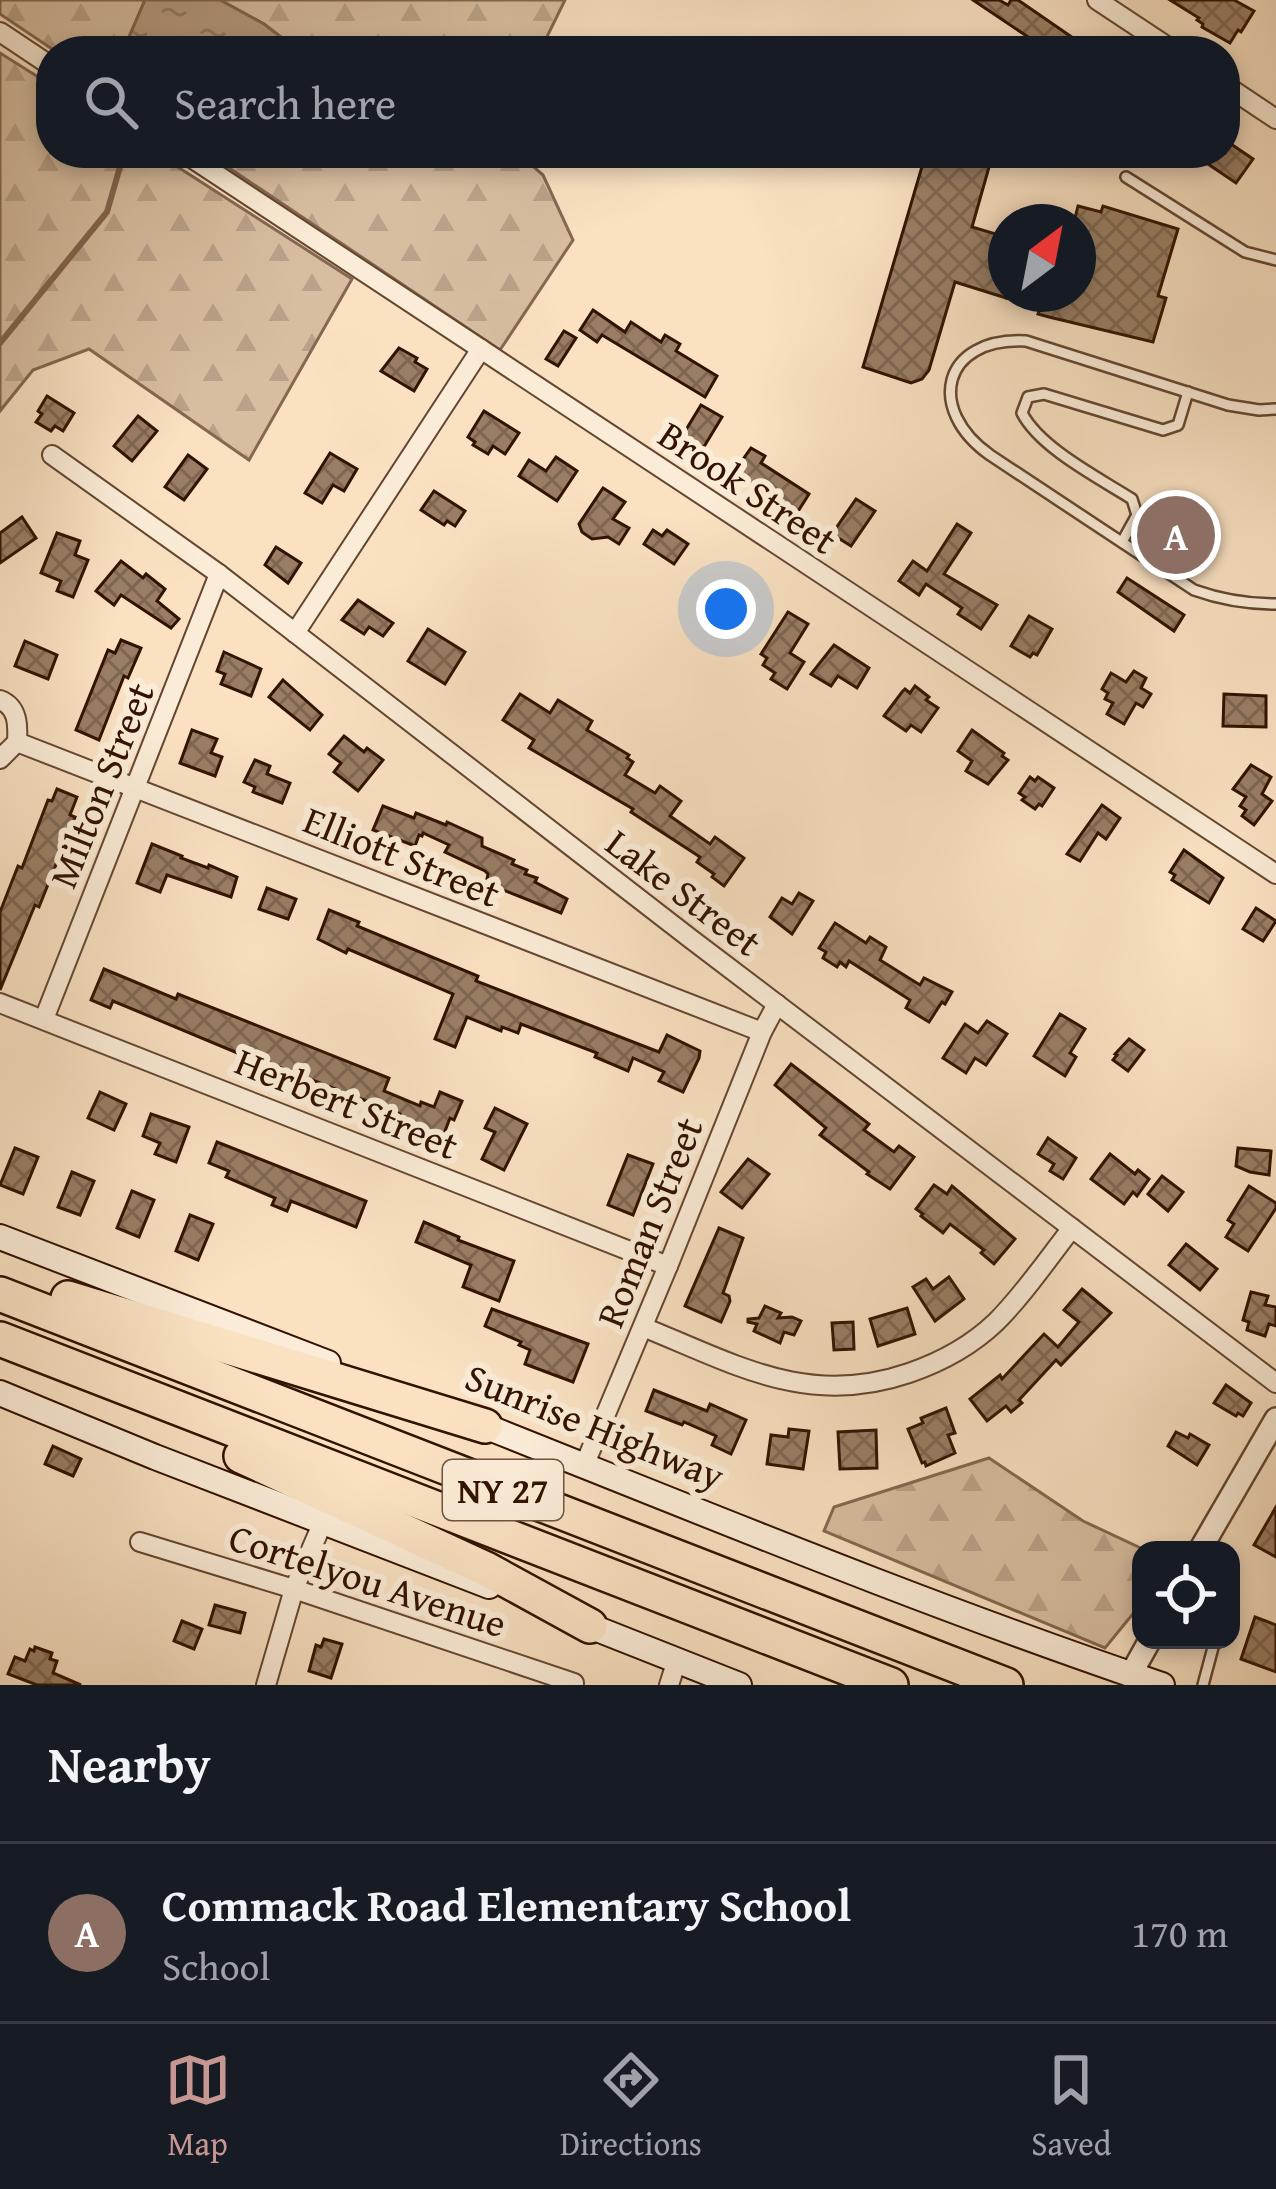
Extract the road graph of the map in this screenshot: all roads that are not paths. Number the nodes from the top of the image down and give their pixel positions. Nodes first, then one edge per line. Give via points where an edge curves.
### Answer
1 (1097, 0) edge
2 (0, 32) edge
3 (1151, 36) edge
4 (36, 56) edge
5 (1240, 95) edge
6 (1276, 119) edge
7 (207, 168) edge
8 (1126, 176) dead end
9 (1276, 260) edge
10 (481, 349) junction
11 (1188, 392) junction
12 (1276, 409) edge
13 (52, 455) dead end
14 (1122, 542) junction
15 (219, 574) junction
16 (1276, 604) edge
17 (295, 632) junction
18 (0, 700) edge
19 (16, 742) junction
20 (0, 758) edge
21 (136, 787) junction
22 (1276, 874) edge
23 (0, 1004) edge
24 (777, 1004) junction
25 (44, 1019) junction
26 (763, 1032) junction
27 (1072, 1228) junction
28 (0, 1237) edge
29 (668, 1266) junction
30 (0, 1282) edge
31 (0, 1294) edge
32 (643, 1328) junction
33 (0, 1339) edge
34 (1276, 1383) edge
35 (0, 1393) edge
36 (172, 1406) junction
37 (1276, 1420) edge
38 (485, 1426) junction
39 (1269, 1440) edge
40 (584, 1466) junction
41 (323, 1522) junction
42 (1206, 1541) edge
43 (140, 1542) dead end
44 (294, 1589) junction
45 (590, 1626) junction
46 (1145, 1649) edge
47 (1213, 1649) edge
48 (673, 1673) edge
49 (1131, 1675) junction
50 (574, 1683) edge
51 (266, 1685) edge
52 (739, 1685) edge
53 (891, 1685) edge
54 (1006, 1685) edge
55 (1162, 1685) edge
56 (1203, 1685) edge

1 - 3 street
2 - 4 street
5 - 6 street
7 - 10 street, Brook Street
8 - 9 lane via 1245,253
10 - 17 street
10 - 22 street, Brook Street
11 - 12 lane
11 - 14 lane via 1178,425 1163,430 1044,394 1028,398 1022,413 1029,427 1132,499 1137,515
11 - 14 lane via 1026,341 988,344 958,367 951,403 972,443
13 - 15 street, Lake Street
14 - 16 lane via 1194,590
15 - 17 street, Lake Street
15 - 21 street, Milton Street
17 - 24 street, Lake Street
18 - 19 street via 18,721
19 - 20 street
19 - 21 street, Elliott Street
21 - 25 street, Milton Street
21 - 26 street, Elliott Street
23 - 25 street, Herbert Street
24 - 26 street, Roman Street
24 - 27 street, Lake Street
25 - 29 street, Herbert Street
26 - 29 street, Roman Street
27 - 32 street via 977,1339 878,1382 798,1384
27 - 34 street, Lake Street
28 - 38 main road, Sunrise Highway
29 - 32 street, Roman Street
30 - 38 highway
31 - 54 highway, NY 27
32 - 40 street, Roman Street
33 - 36 highway, NY 27
35 - 41 main road
36 - 45 highway via 239,1455
36 - 53 highway, NY 27
37 - 39 street
38 - 40 main road, Sunrise Highway
39 - 42 street
40 - 49 main road, Sunrise Highway
41 - 44 street
41 - 45 main road
43 - 44 street, Cortelyou Avenue
44 - 50 street, Cortelyou Avenue
44 - 51 street
45 - 48 main road
46 - 49 street
47 - 56 lane
48 - 52 main road
49 - 55 main road, Sunrise Highway

